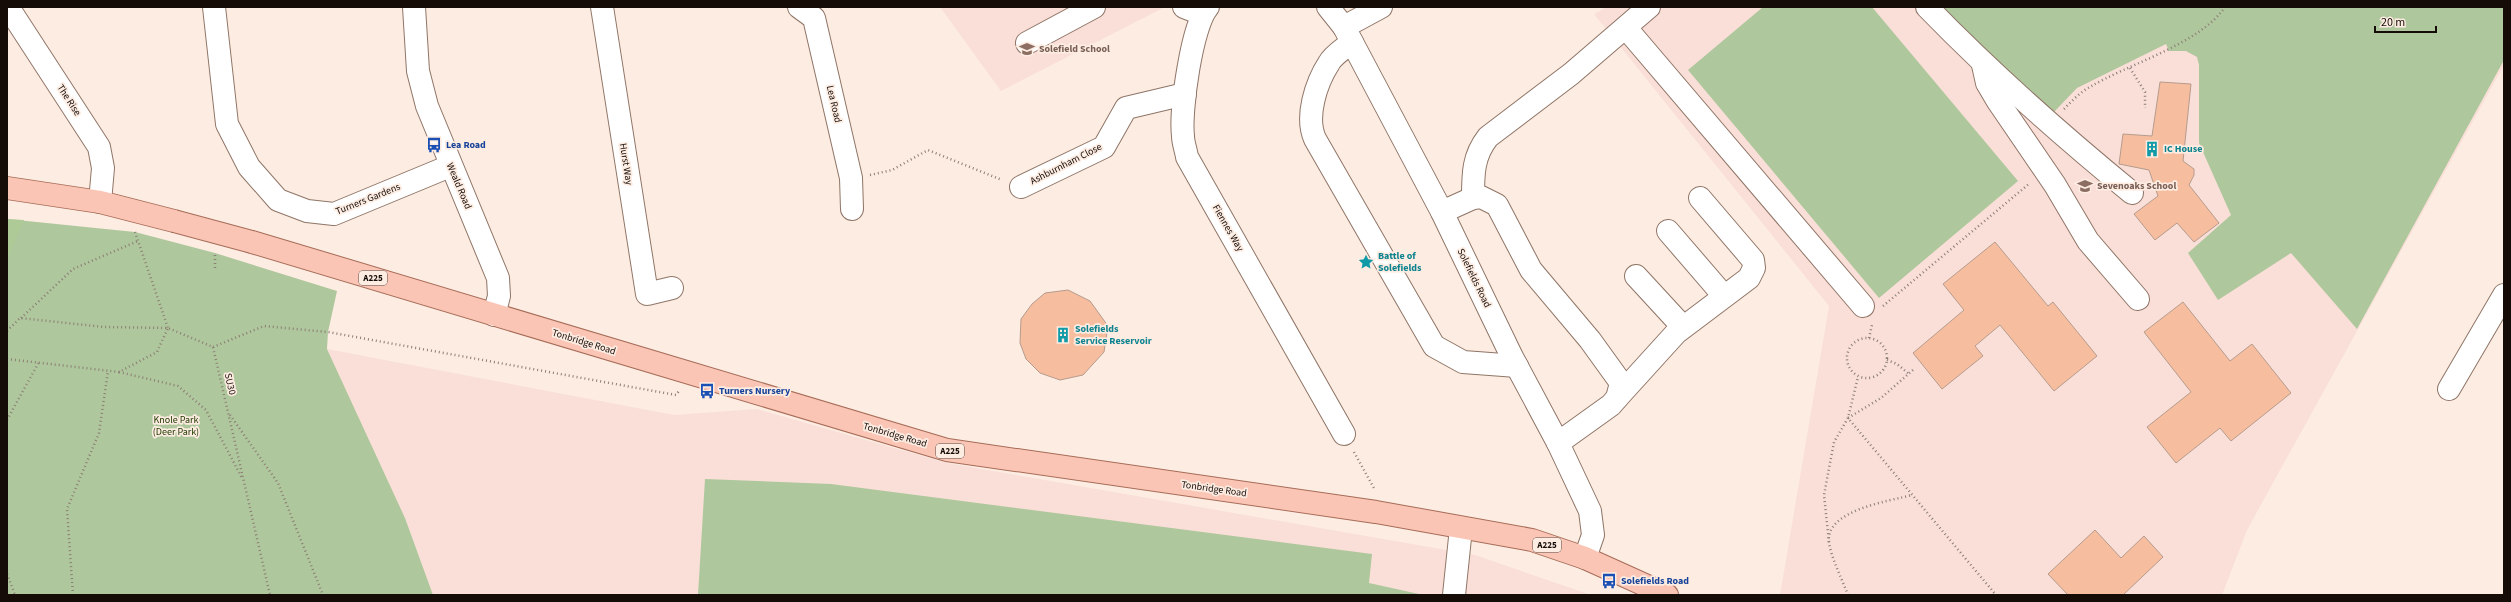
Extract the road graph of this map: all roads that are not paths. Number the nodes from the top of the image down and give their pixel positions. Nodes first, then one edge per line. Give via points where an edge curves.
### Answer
1 (8, 7) edge
2 (214, 7) edge
3 (414, 7) edge
4 (602, 7) edge
5 (799, 7) edge
6 (1094, 7) edge
7 (1328, 7) edge
8 (1381, 7) edge
9 (1649, 7) edge
10 (1927, 7) edge
11 (1198, 9) edge
12 (1626, 28) junction
13 (1348, 35) junction
14 (1027, 43) dead end
15 (1983, 64) junction
16 (1185, 94) junction
17 (450, 166) junction
18 (1021, 187) road end
19 (7, 188) edge
20 (2132, 193) dead end
21 (1473, 198) junction
22 (1700, 198) dead end
23 (100, 202) junction
24 (852, 209) dead end
25 (1442, 212) junction
26 (1668, 231) dead end
27 (1636, 276) dead end
28 (672, 288) dead end
29 (2504, 295) edge
30 (1724, 296) junction
31 (2138, 299) dead end
32 (1873, 310) road end
33 (494, 315) junction
34 (1683, 327) junction
35 (1517, 366) junction
36 (2449, 389) dead end
37 (1617, 398) junction
38 (1344, 434) road end
39 (1558, 443) junction
40 (1461, 528) junction
41 (1585, 558) junction
42 (1454, 595) edge
43 (1667, 595) edge

1 - 23 street, The Rise via 99,147 103,168
2 - 17 street, Turners Gardens via 227,124 249,167 278,200 307,211 334,214
3 - 17 street, Weald Road via 418,71 427,106
4 - 28 street, Hurst Way via 641,296
5 - 24 street, Lea Road via 814,18 851,178
6 - 14 street
7 - 13 street, Solefields Road
8 - 13 street
9 - 12 street
10 - 15 street
11 - 16 street, Fiennes Way
12 - 21 street via 1571,74 1488,137 1480,147 1475,160
12 - 32 street via 1817,264
13 - 25 street, Solefields Road
13 - 35 street via 1329,61 1318,86 1310,129 1315,139 1434,346 1463,362
15 - 20 street via 2058,132
15 - 31 street via 1986,83 2055,185 2088,241
16 - 18 street, Ashburnham Close via 1126,108 1104,147
16 - 38 street, Fiennes Way via 1183,136 1187,157
17 - 33 street, Weald Road via 498,278 499,296
19 - 23 main road, A225
21 - 25 street
21 - 37 street via 1488,199 1503,213 1531,270 1617,375 1621,383
22 - 30 street via 1753,260 1754,268 1749,278
23 - 33 main road, Tonbridge Road / A225, bridge via 252,242
25 - 35 street, Solefields Road
26 - 30 street
27 - 34 street
29 - 36 street
30 - 34 street
33 - 40 main road, Tonbridge Road / A225 via 948,450 1376,512
34 - 37 street
35 - 39 street, Solefields Road
37 - 39 street
39 - 41 street, Solefields Road via 1590,511 1593,536
40 - 41 main road, Tonbridge Road / A225 via 1532,540
40 - 42 street
41 - 43 main road, Tonbridge Road / A225

